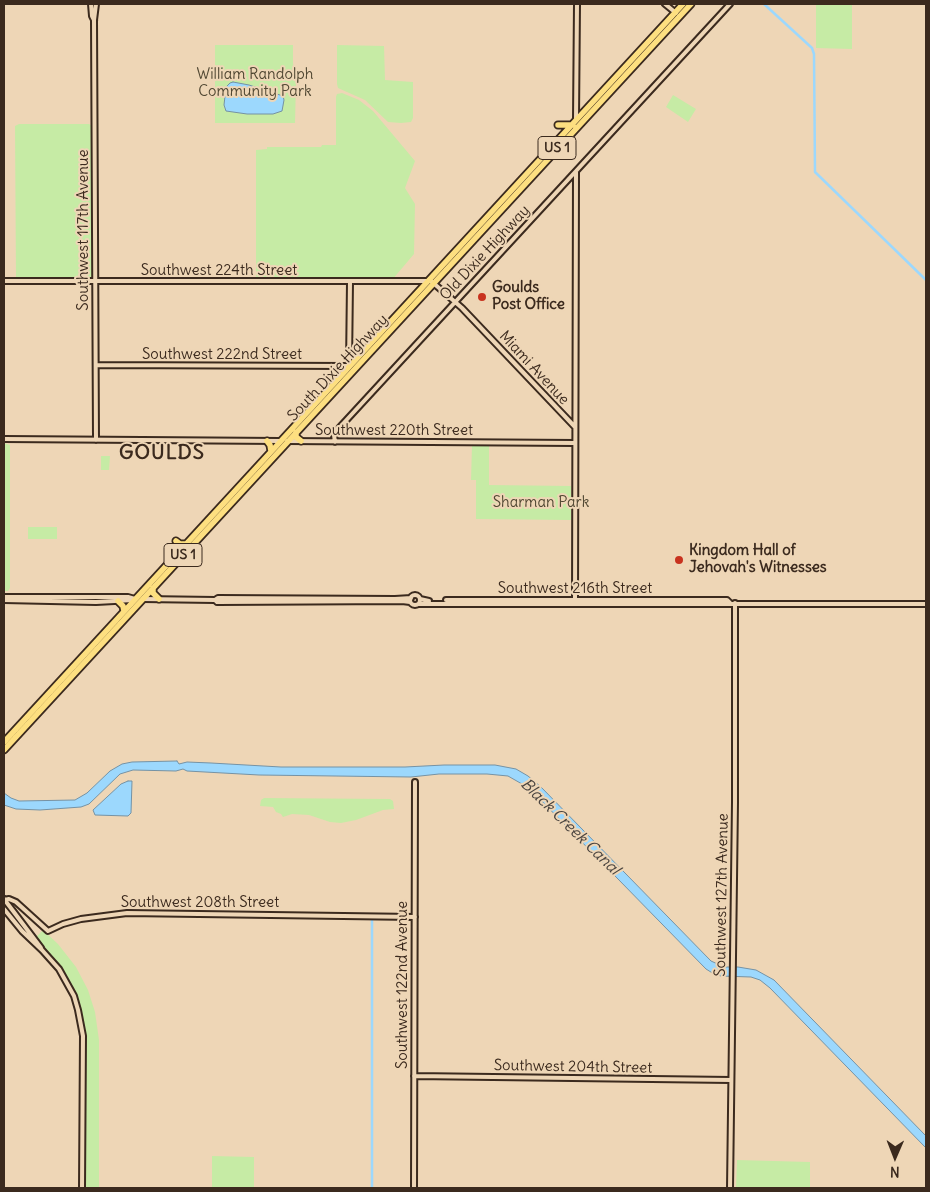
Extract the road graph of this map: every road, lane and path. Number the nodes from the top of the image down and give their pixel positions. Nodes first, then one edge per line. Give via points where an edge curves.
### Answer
1 (92, 4) edge
2 (96, 4) edge
3 (576, 4) edge
4 (665, 4) edge
5 (683, 4) edge
6 (691, 4) edge
7 (730, 4) edge
8 (677, 14) junction
9 (94, 20) junction
10 (579, 120) junction
11 (574, 126) junction
12 (534, 164) junction
13 (576, 172) junction
14 (509, 201) junction
15 (4, 281) edge
16 (96, 281) junction
17 (418, 281) junction
18 (350, 282) junction
19 (431, 282) junction
20 (420, 288) junction
21 (456, 302) junction
22 (350, 351) junction
23 (359, 355) junction
24 (96, 365) junction
25 (357, 365) junction
26 (338, 366) junction
27 (348, 366) junction
28 (341, 374) junction
29 (326, 400) junction
30 (313, 405) junction
31 (574, 427) junction
32 (296, 432) junction
33 (4, 439) edge
34 (96, 440) junction
35 (267, 441) junction
36 (280, 441) junction
37 (287, 441) junction
38 (301, 441) junction
39 (335, 442) junction
40 (574, 443) junction
41 (271, 451) junction
42 (256, 476) junction
43 (216, 511) junction
44 (223, 511) junction
45 (176, 541) dead end
46 (194, 543) junction
47 (186, 544) junction
48 (168, 563) junction
49 (153, 588) junction
50 (4, 598) edge
51 (135, 599) junction
52 (143, 599) junction
53 (159, 599) junction
54 (410, 600) junction
55 (527, 600) junction
56 (118, 601) junction
57 (419, 601) junction
58 (575, 602) junction
59 (493, 603) junction
60 (732, 603) junction
61 (926, 604) edge
62 (124, 611) junction
63 (104, 641) junction
64 (65, 679) junction
65 (16, 717) dead end
66 (19, 725) junction
67 (4, 742) edge
68 (4, 750) edge
69 (415, 782) dead end
70 (4, 900) edge
71 (4, 908) edge
72 (415, 917) junction
73 (42, 950) junction
74 (414, 1076) junction
75 (731, 1080) junction
76 (82, 1188) edge
77 (414, 1188) edge
78 (730, 1188) edge

1 - 9 street, Southwest 117th Avenue
2 - 9 street, Southwest 117th Avenue
3 - 10 street
4 - 8 street
5 - 8 highway, South Dixie Highway / US 1
6 - 8 highway, South Dixie Highway / US 1
7 - 13 street, Old Dixie Highway
8 - 10 highway, South Dixie Highway / US 1
8 - 10 highway, South Dixie Highway / US 1 via 603,90
9 - 16 street, Southwest 117th Avenue
10 - 11 highway, South Dixie Highway / US 1
11 - 12 highway, South Dixie Highway / US 1 via 558,125 563,133
11 - 14 highway, South Dixie Highway / US 1
12 - 14 highway via 534,169
12 - 19 highway, South Dixie Highway / US 1 via 451,255
13 - 21 street, Old Dixie Highway
13 - 31 street
14 - 19 highway, South Dixie Highway / US 1
15 - 16 street, Southwest 224th Street
16 - 18 street, Southwest 224th Street
16 - 24 street, Southwest 117th Avenue
17 - 18 street, Southwest 224th Street
17 - 19 street, Southwest 224th Street
17 - 20 highway
18 - 22 street
19 - 20 highway, South Dixie Highway / US 1
19 - 21 street, Miami Avenue
19 - 25 highway, South Dixie Highway / US 1
20 - 23 highway, South Dixie Highway / US 1
21 - 31 street, Miami Avenue
21 - 39 street, Old Dixie Highway via 337,430
22 - 23 highway
22 - 27 street
23 - 27 highway, South Dixie Highway / US 1
24 - 26 street, Southwest 222nd Street
24 - 34 street, Southwest 117th Avenue
25 - 27 highway
25 - 29 highway, South Dixie Highway / US 1
26 - 27 street, Southwest 222nd Street
26 - 28 highway
27 - 28 highway, South Dixie Highway / US 1
27 - 29 highway via 348,372
28 - 30 highway, South Dixie Highway / US 1
29 - 32 highway, South Dixie Highway / US 1
30 - 36 highway, South Dixie Highway / US 1
30 - 37 highway
31 - 40 street
32 - 37 highway, South Dixie Highway / US 1
32 - 38 highway
33 - 34 street, Southwest 220th Street
34 - 35 street, Southwest 220th Street
35 - 36 street, Southwest 220th Street
35 - 41 highway
36 - 37 street, Southwest 220th Street
36 - 41 highway, South Dixie Highway / US 1
36 - 42 highway via 279,447
37 - 38 street, Southwest 220th Street
37 - 42 highway, South Dixie Highway / US 1
38 - 39 street, Southwest 220th Street
39 - 40 street, Southwest 220th Street
40 - 58 street
41 - 43 highway, South Dixie Highway / US 1
42 - 44 highway, South Dixie Highway / US 1
43 - 44 highway
43 - 46 highway via 216,516 196,536
43 - 47 highway, South Dixie Highway / US 1
44 - 46 highway, South Dixie Highway / US 1
45 - 47 highway
46 - 49 highway, South Dixie Highway / US 1
47 - 48 highway, South Dixie Highway / US 1
48 - 51 highway, South Dixie Highway / US 1
48 - 52 highway via 141,596
49 - 52 highway, South Dixie Highway / US 1
49 - 53 highway
50 - 51 street
50 - 56 street
51 - 52 street
51 - 56 street
51 - 62 highway, South Dixie Highway / US 1
51 - 63 highway
52 - 53 street
52 - 63 highway, South Dixie Highway / US 1
53 - 54 street via 224,602
54 - 57 street via 414,605
54 - 57 street via 415,595
55 - 57 street, Southwest 216th Street
55 - 58 street, Southwest 216th Street
55 - 59 street
56 - 62 highway
57 - 59 street, Southwest 216th Street
58 - 59 street, Southwest 216th Street
58 - 60 street, Southwest 216th Street via 728,600
60 - 61 street, Southwest 216th Street
60 - 75 street, Southwest 127th Avenue via 735,793
62 - 64 highway, South Dixie Highway / US 1
63 - 64 highway, South Dixie Highway / US 1
64 - 66 highway, South Dixie Highway / US 1 via 54,683
64 - 68 highway, South Dixie Highway / US 1
65 - 66 highway
66 - 67 highway, US 1
69 - 72 street, Southwest 122nd Avenue
70 - 72 street, Southwest 208th Street via 16,902 48,931 81,919 127,912
70 - 73 street
71 - 73 street
72 - 74 street, Southwest 122nd Avenue
73 - 76 street via 59,969 74,996 82,1024
74 - 75 street, Southwest 204th Street
74 - 77 street, Southwest 122nd Avenue
75 - 78 street, Southwest 127th Avenue

